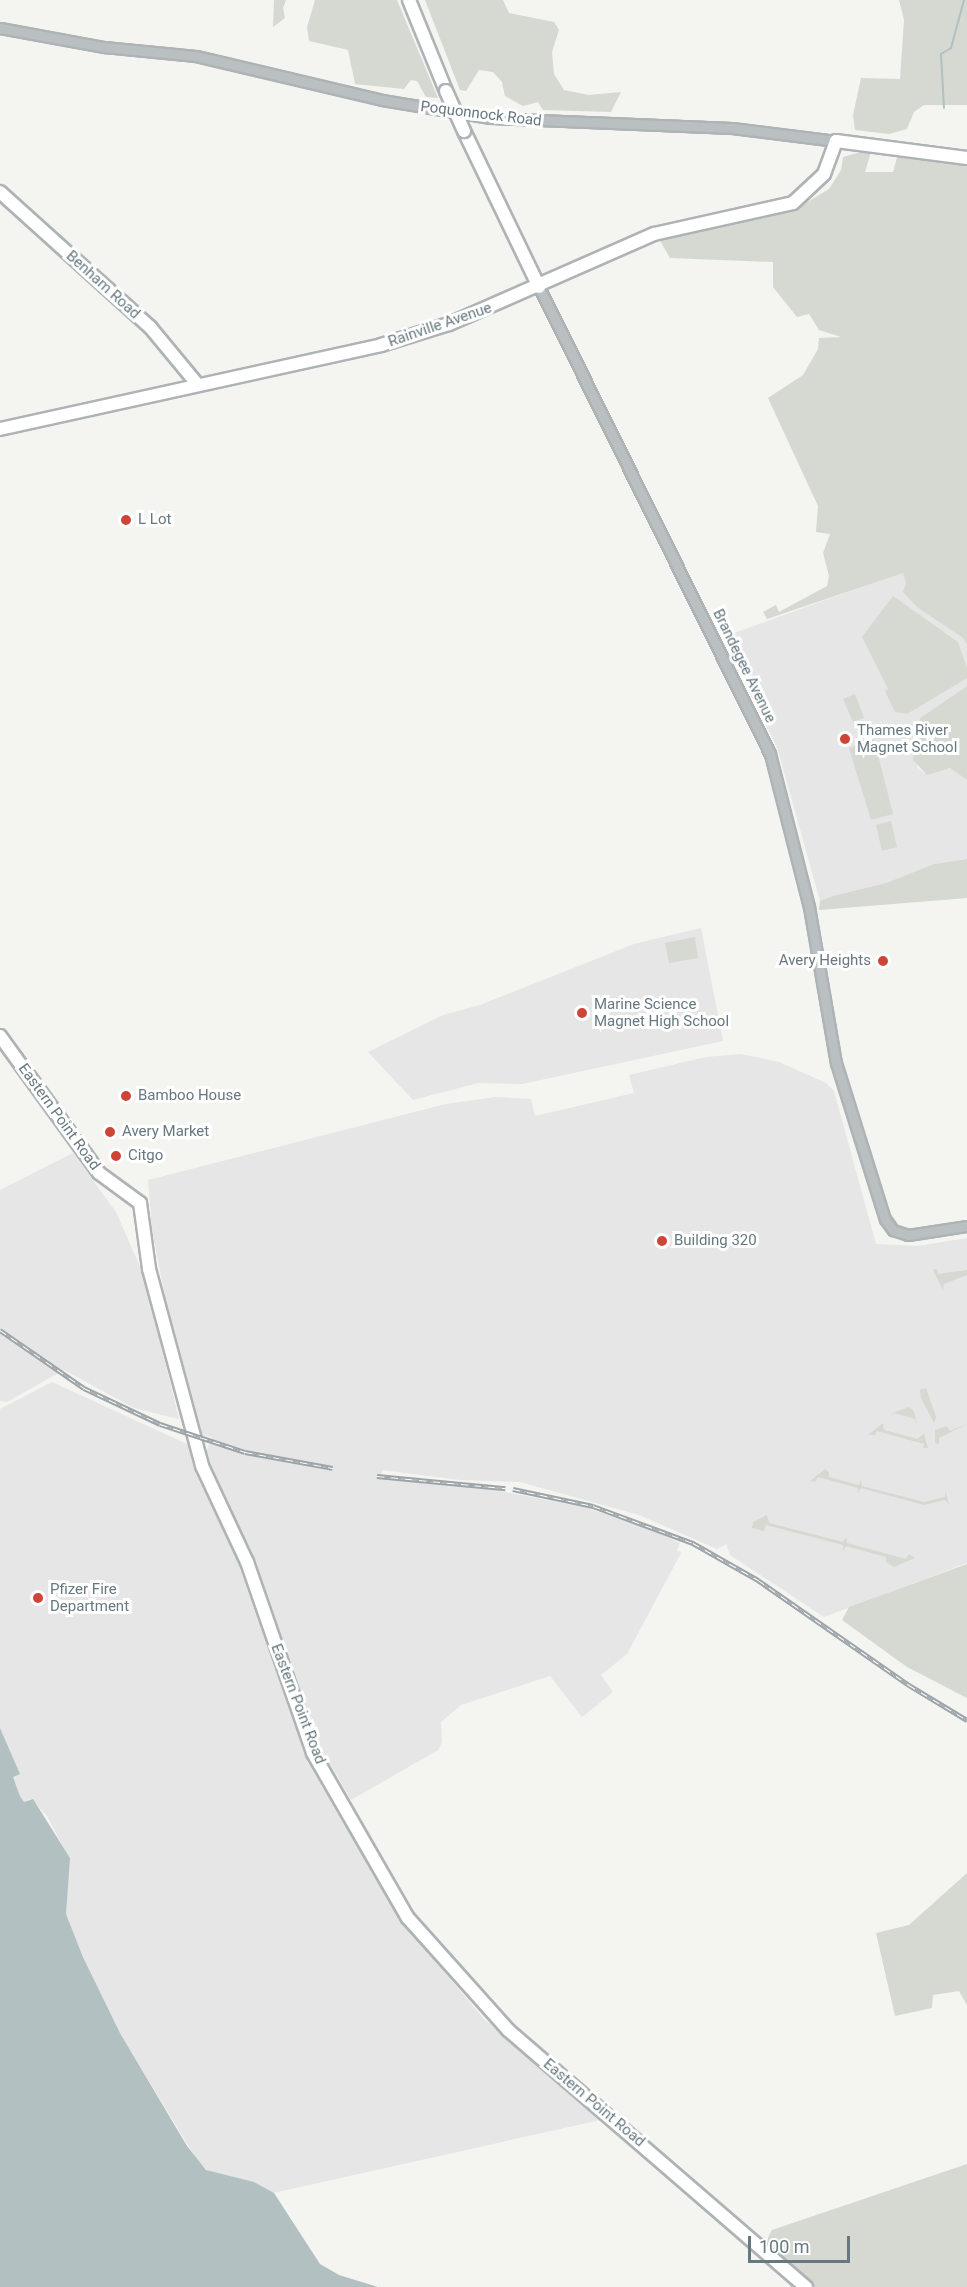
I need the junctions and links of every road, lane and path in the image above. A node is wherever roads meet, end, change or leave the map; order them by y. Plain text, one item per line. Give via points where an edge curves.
1 (409, 0) edge
2 (0, 28) edge
3 (836, 141) junction
4 (967, 158) edge
5 (0, 192) edge
6 (539, 287) junction
7 (198, 386) junction
8 (0, 429) edge
9 (0, 1036) edge
10 (967, 1226) edge
11 (806, 2287) edge

1 - 6 main road, bridge via 464,131
2 - 3 street, Poquonnock Road via 104,47 196,56 382,100 491,118 732,128
3 - 4 main road, Poquonnock Road
3 - 6 main road, Rainville Avenue via 824,174 793,203 654,234
5 - 7 main road, Benham Road via 150,327
6 - 7 main road, Rainville Avenue via 408,338
6 - 10 street, Brandegee Avenue via 770,754 809,907 843,1086 891,1228 912,1235
7 - 8 main road, Rainville Avenue
9 - 11 main road, Eastern Point Road via 99,1173 140,1203 149,1269 202,1468 247,1562 313,1753 408,1918 508,2030

